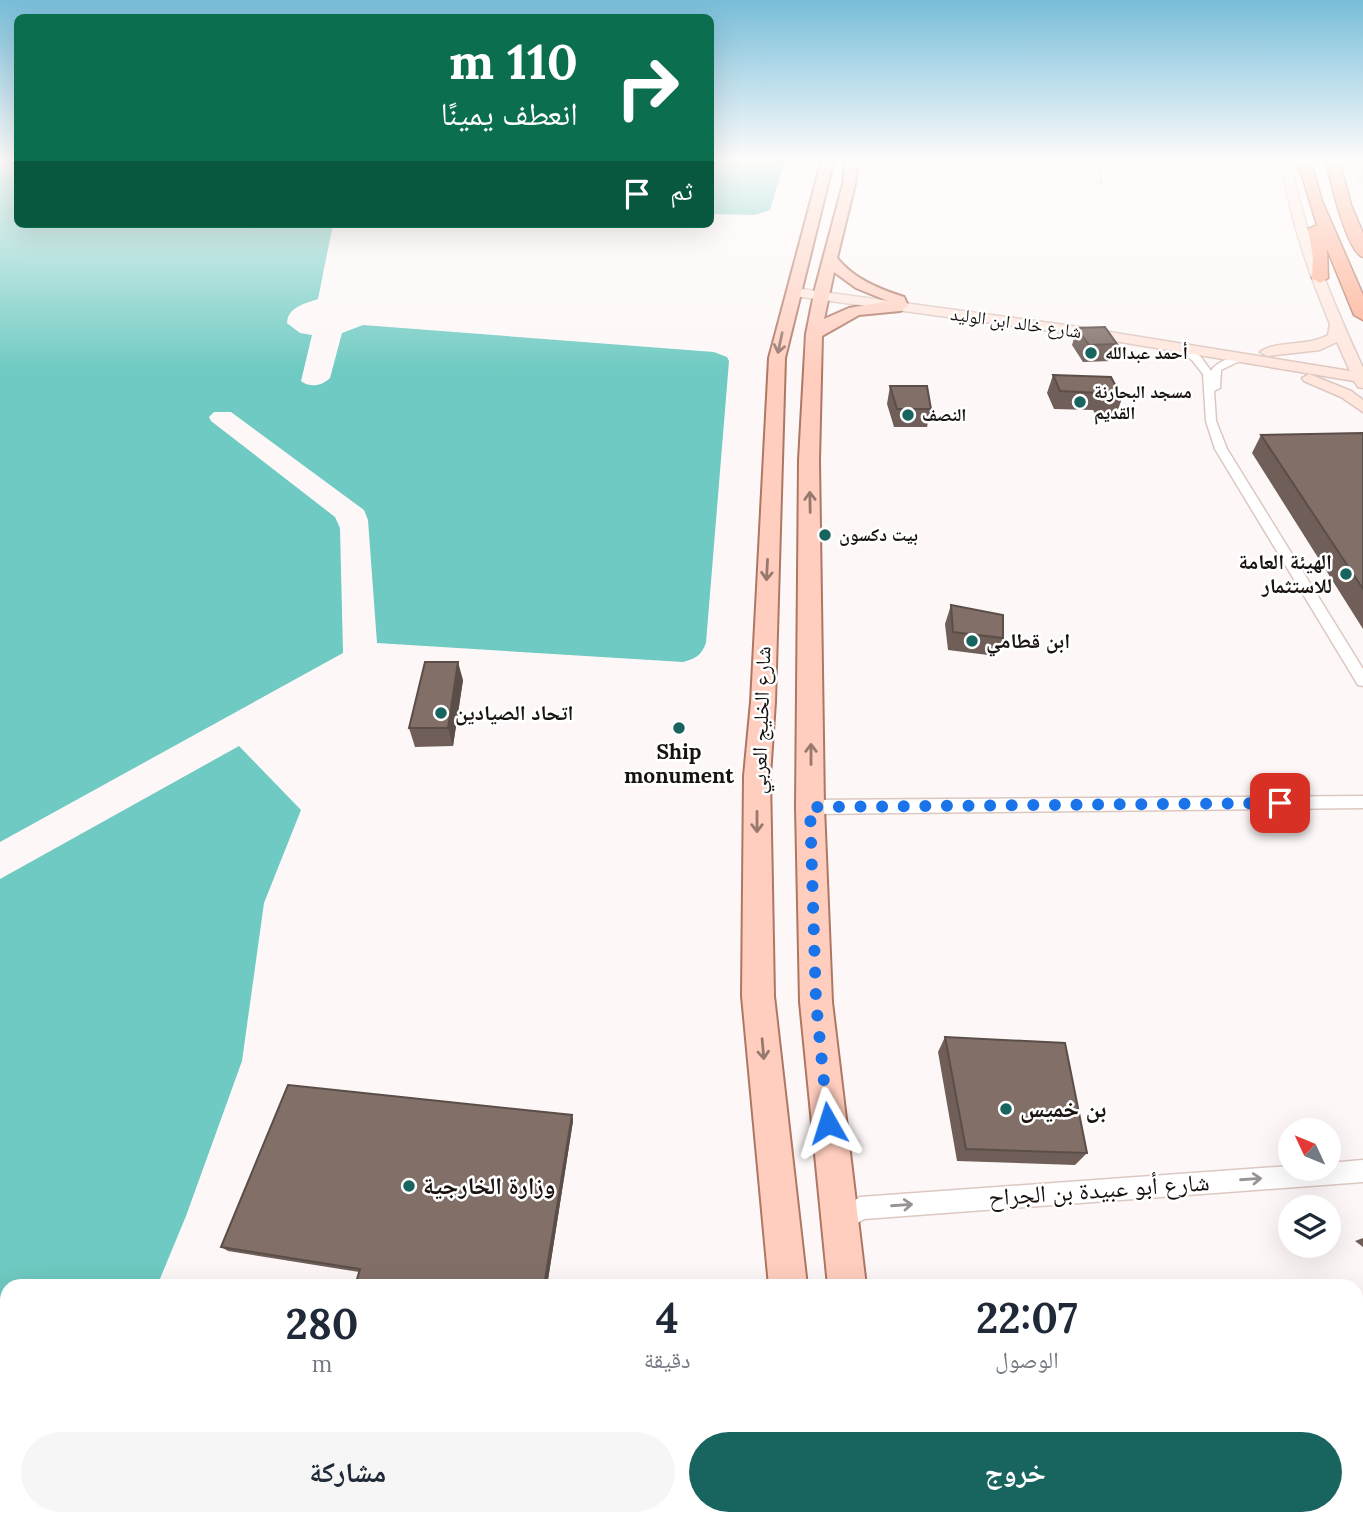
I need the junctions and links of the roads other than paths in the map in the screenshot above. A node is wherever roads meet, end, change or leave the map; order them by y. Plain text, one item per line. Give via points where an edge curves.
1 (813, 230) edge
2 (837, 230) edge
3 (1303, 230) edge
4 (1316, 230) edge
5 (1327, 230) edge
6 (1354, 230) edge
7 (1363, 252) edge
8 (830, 259) junction
9 (1320, 278) junction
10 (795, 289) junction
11 (821, 292) junction
12 (900, 303) junction
13 (1363, 315) edge
14 (1337, 323) junction
15 (814, 334) junction
16 (1177, 347) junction
17 (1253, 357) junction
18 (1211, 374) junction
19 (1361, 374) edge
20 (1363, 407) edge
21 (1363, 661) edge
22 (1363, 681) edge
23 (1363, 802) edge
24 (810, 807) junction
25 (1363, 1171) edge
26 (839, 1224) junction
27 (787, 1279) edge
28 (846, 1279) edge

1 - 10 main road, شارع الخليج العربي
2 - 8 main road
3 - 9 main road
4 - 9 highway
5 - 13 highway
6 - 7 highway
8 - 11 main road
8 - 12 main road via 858,284
9 - 14 main road
10 - 11 main road, شارع خالد ابن الوليد
10 -> 27 main road, شارع الخليج العربي via 777,358 757,776 758,996
11 - 12 main road, شارع خالد ابن الوليد
11 - 15 main road
12 - 15 main road via 850,311
12 - 16 main road, شارع خالد ابن الوليد
12 - 17 main road, شارع خالد ابن الوليد
14 - 17 main road via 1335,337 1320,346
14 - 19 main road
24 -> 15 main road via 809,460
16 - 17 main road, شارع خالد ابن الوليد
16 - 18 street
17 - 18 street via 1221,364
17 - 19 main road, شارع خالد ابن الوليد
17 - 20 main road via 1320,381
18 - 21 street via 1222,438
18 - 22 street via 1211,422 1222,449
23 - 24 street
24 - 26 main road via 816,1002
26 -> 25 street, شارع أبو عبيدة بن الجراح via 860,1208
26 - 28 main road

